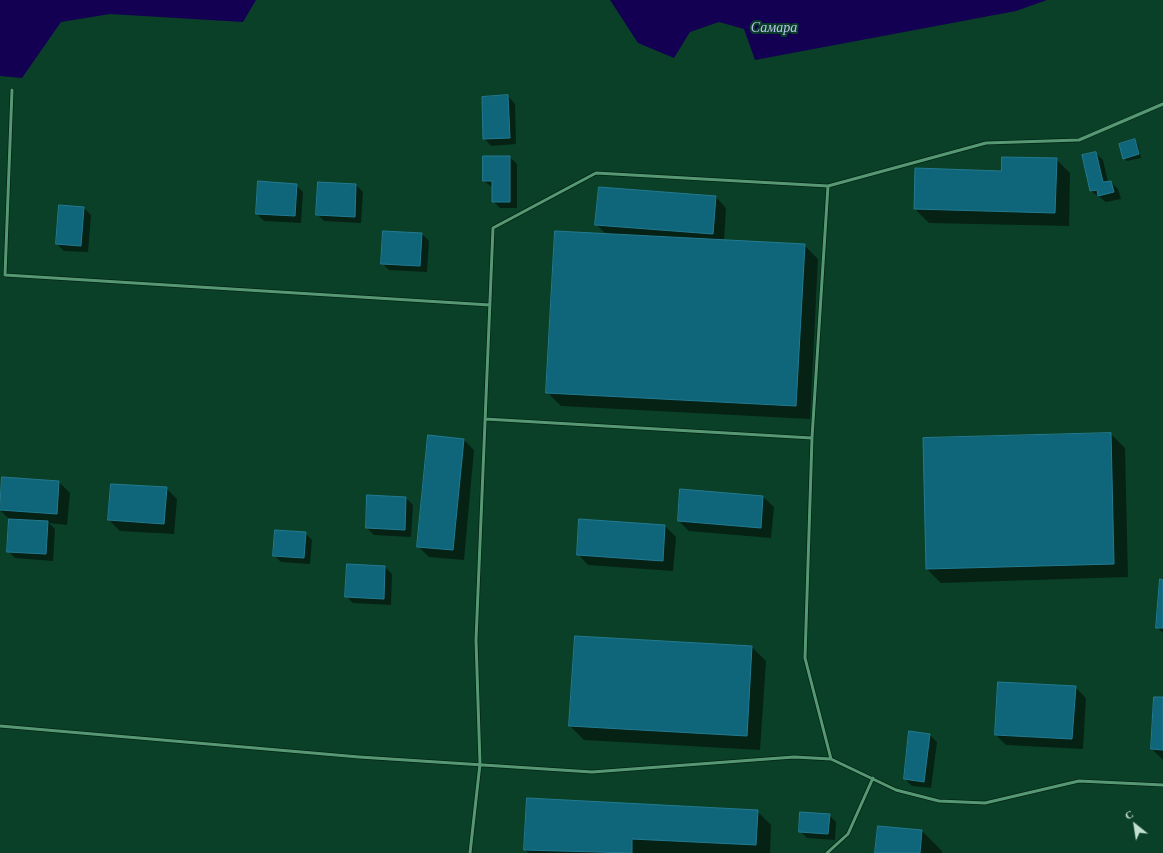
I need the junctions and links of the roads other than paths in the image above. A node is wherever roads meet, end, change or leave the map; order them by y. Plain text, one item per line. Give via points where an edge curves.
1 (12, 90) dead end
2 (1163, 104) edge
3 (828, 186) junction
4 (490, 305) junction
5 (485, 419) junction
6 (812, 438) junction
7 (0, 726) edge
8 (831, 759) junction
9 (480, 764) junction
10 (873, 778) junction
11 (1163, 785) edge
12 (470, 853) edge
13 (827, 853) edge

1 - 4 lane via 4,275
2 - 3 lane via 1079,140 986,143
3 - 4 lane via 596,173 493,228
3 - 6 lane
4 - 5 lane
5 - 6 lane
5 - 9 lane via 476,640
6 - 8 lane via 805,658
7 - 9 lane via 351,756
8 - 9 lane via 794,757 592,772
8 - 10 lane
9 - 12 lane
10 - 11 lane via 896,790 939,801 985,803 1079,781
10 - 13 lane via 848,834

